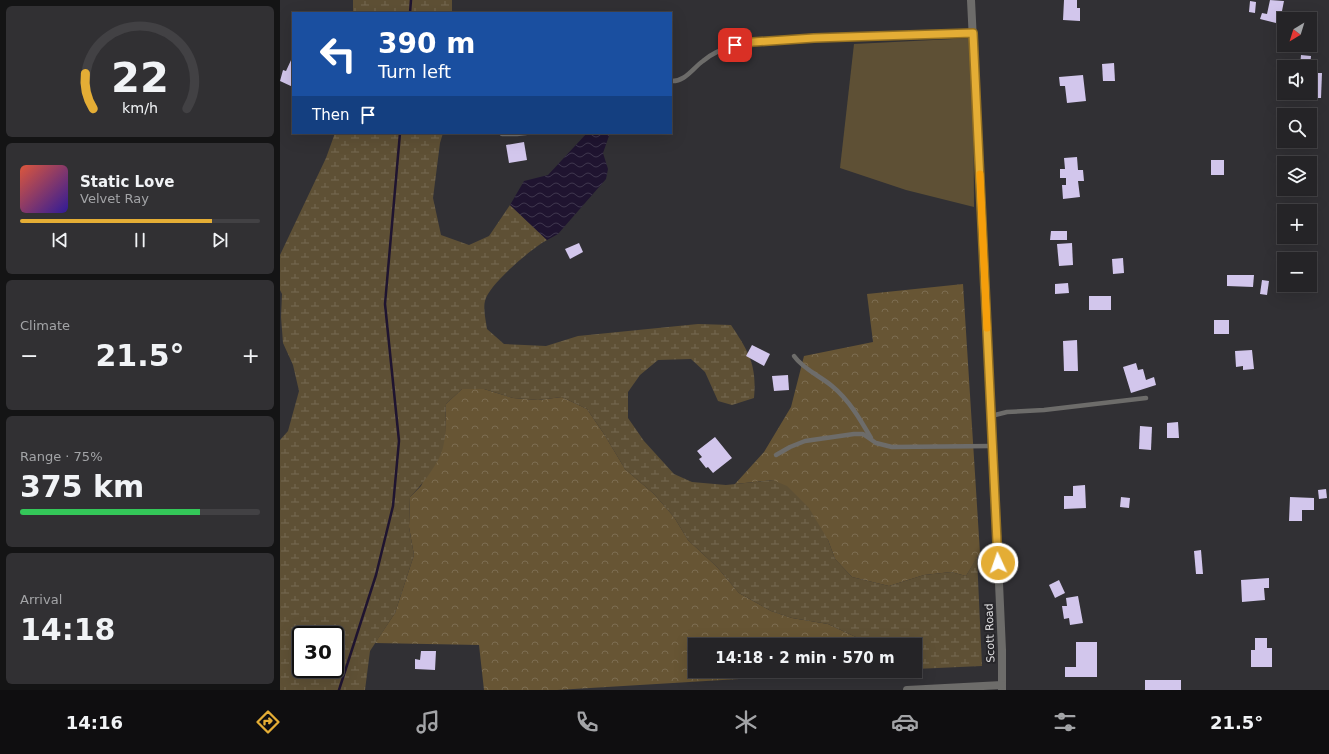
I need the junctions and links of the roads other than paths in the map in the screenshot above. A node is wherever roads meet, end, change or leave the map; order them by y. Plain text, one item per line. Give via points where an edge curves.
1 (971, 0) edge
2 (973, 33) junction
3 (672, 81) edge
4 (502, 134) edge
5 (517, 134) edge
6 (794, 356) dead end
7 (1146, 398) dead end
8 (991, 416) junction
9 (871, 438) junction
10 (993, 446) junction
11 (776, 455) dead end
12 (1002, 688) edge
13 (907, 690) edge

1 - 2 street, Scott Road
2 - 3 lane via 753,42 735,45 714,54 685,78
2 - 8 street, Scott Road
4 - 5 lane
6 - 9 lane via 798,362 832,386 844,398
7 - 8 lane via 1007,412
8 - 10 street, Scott Road
9 - 10 lane via 876,443 892,447
9 - 11 lane via 854,434 805,441 790,446
10 - 12 street, Scott Road
12 - 13 street

